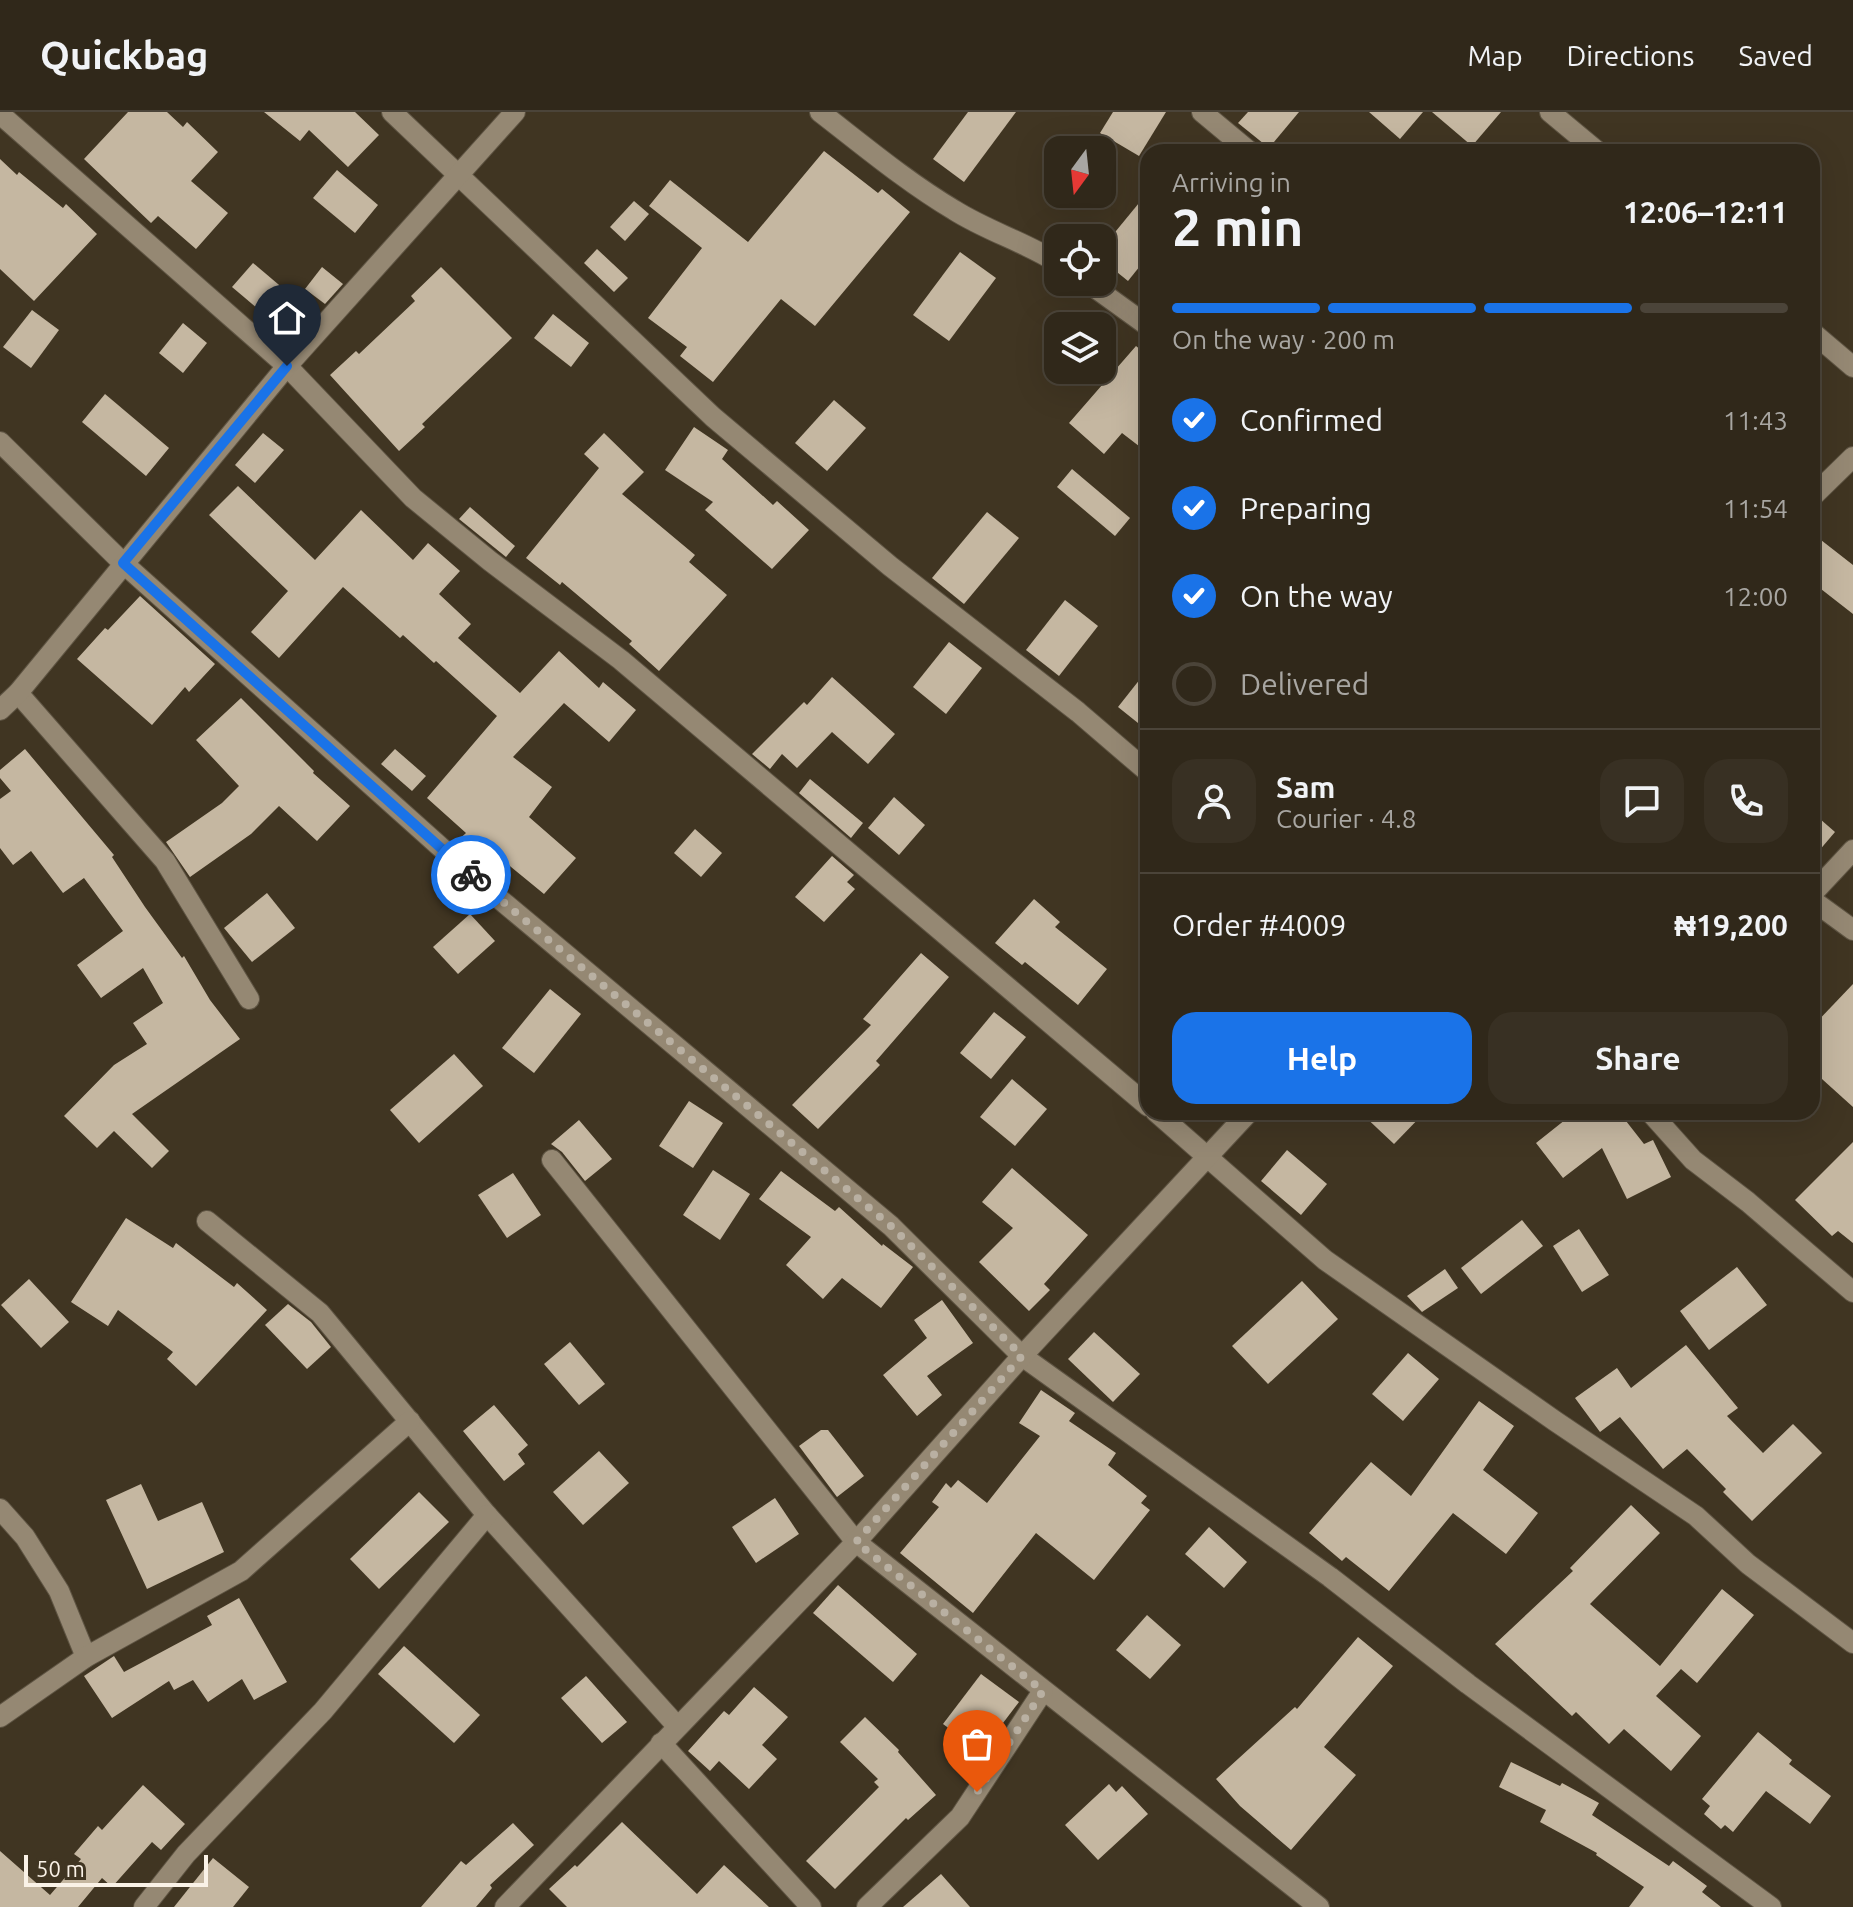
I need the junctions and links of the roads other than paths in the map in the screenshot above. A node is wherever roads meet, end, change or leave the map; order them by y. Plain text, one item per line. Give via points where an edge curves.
1 (392, 112) edge
2 (515, 112) edge
3 (820, 112) edge
4 (1202, 112) edge
5 (1550, 112) edge
6 (0, 114) edge
7 (1240, 144) edge
8 (1588, 144) edge
9 (459, 174) junction
10 (1044, 254) edge
11 (1106, 296) edge
12 (1140, 320) edge
13 (1820, 339) edge
14 (287, 366) junction
15 (1853, 367) edge
16 (0, 442) edge
17 (1853, 457) edge
18 (1820, 489) edge
19 (123, 563) junction
20 (18, 693) junction
21 (0, 710) edge
22 (1140, 765) edge
23 (1853, 850) edge
24 (1820, 888) edge
25 (1820, 903) edge
26 (1853, 930) edge
27 (249, 999) dead end
28 (1140, 1099) edge
29 (1166, 1120) edge
30 (1242, 1120) edge
31 (1657, 1120) edge
32 (1210, 1157) junction
33 (552, 1160) dead end
34 (207, 1221) dead end
35 (1853, 1292) edge
36 (1022, 1356) junction
37 (410, 1421) junction
38 (0, 1509) edge
39 (487, 1515) junction
40 (856, 1542) junction
41 (1853, 1643) edge
42 (86, 1657) junction
43 (1043, 1691) junction
44 (0, 1717) edge
45 (677, 1726) junction
46 (661, 1743) junction
47 (144, 1907) edge
48 (505, 1907) edge
49 (811, 1907) edge
50 (867, 1907) edge
51 (1319, 1907) edge
52 (1771, 1907) edge

1 - 9 street
2 - 9 street
3 - 10 street via 956,212
4 - 7 street
5 - 8 street
6 - 14 street
9 - 14 street
9 - 22 street via 713,417
11 - 12 street
13 - 15 street
14 - 19 street
14 - 28 street via 413,498 621,660
16 - 19 street
17 - 18 street
19 - 20 street
19 - 36 street via 484,886 891,1226
20 - 21 street
20 - 27 street via 165,861
23 - 24 street
25 - 26 street
29 - 32 street
30 - 32 street
31 - 35 street via 1693,1160
32 - 36 street
32 - 41 street via 1325,1260 1696,1516 1748,1564
33 - 40 street
34 - 37 street via 320,1313
36 - 40 street
36 - 52 street via 1330,1577
37 - 39 street
37 - 42 street via 241,1571
38 - 42 street via 59,1591
39 - 45 street
39 - 47 street via 323,1711 186,1854
40 - 43 street
40 - 45 street
42 - 44 street
43 - 50 street via 960,1817
43 - 51 street
45 - 46 street
46 - 48 street
46 - 49 street

